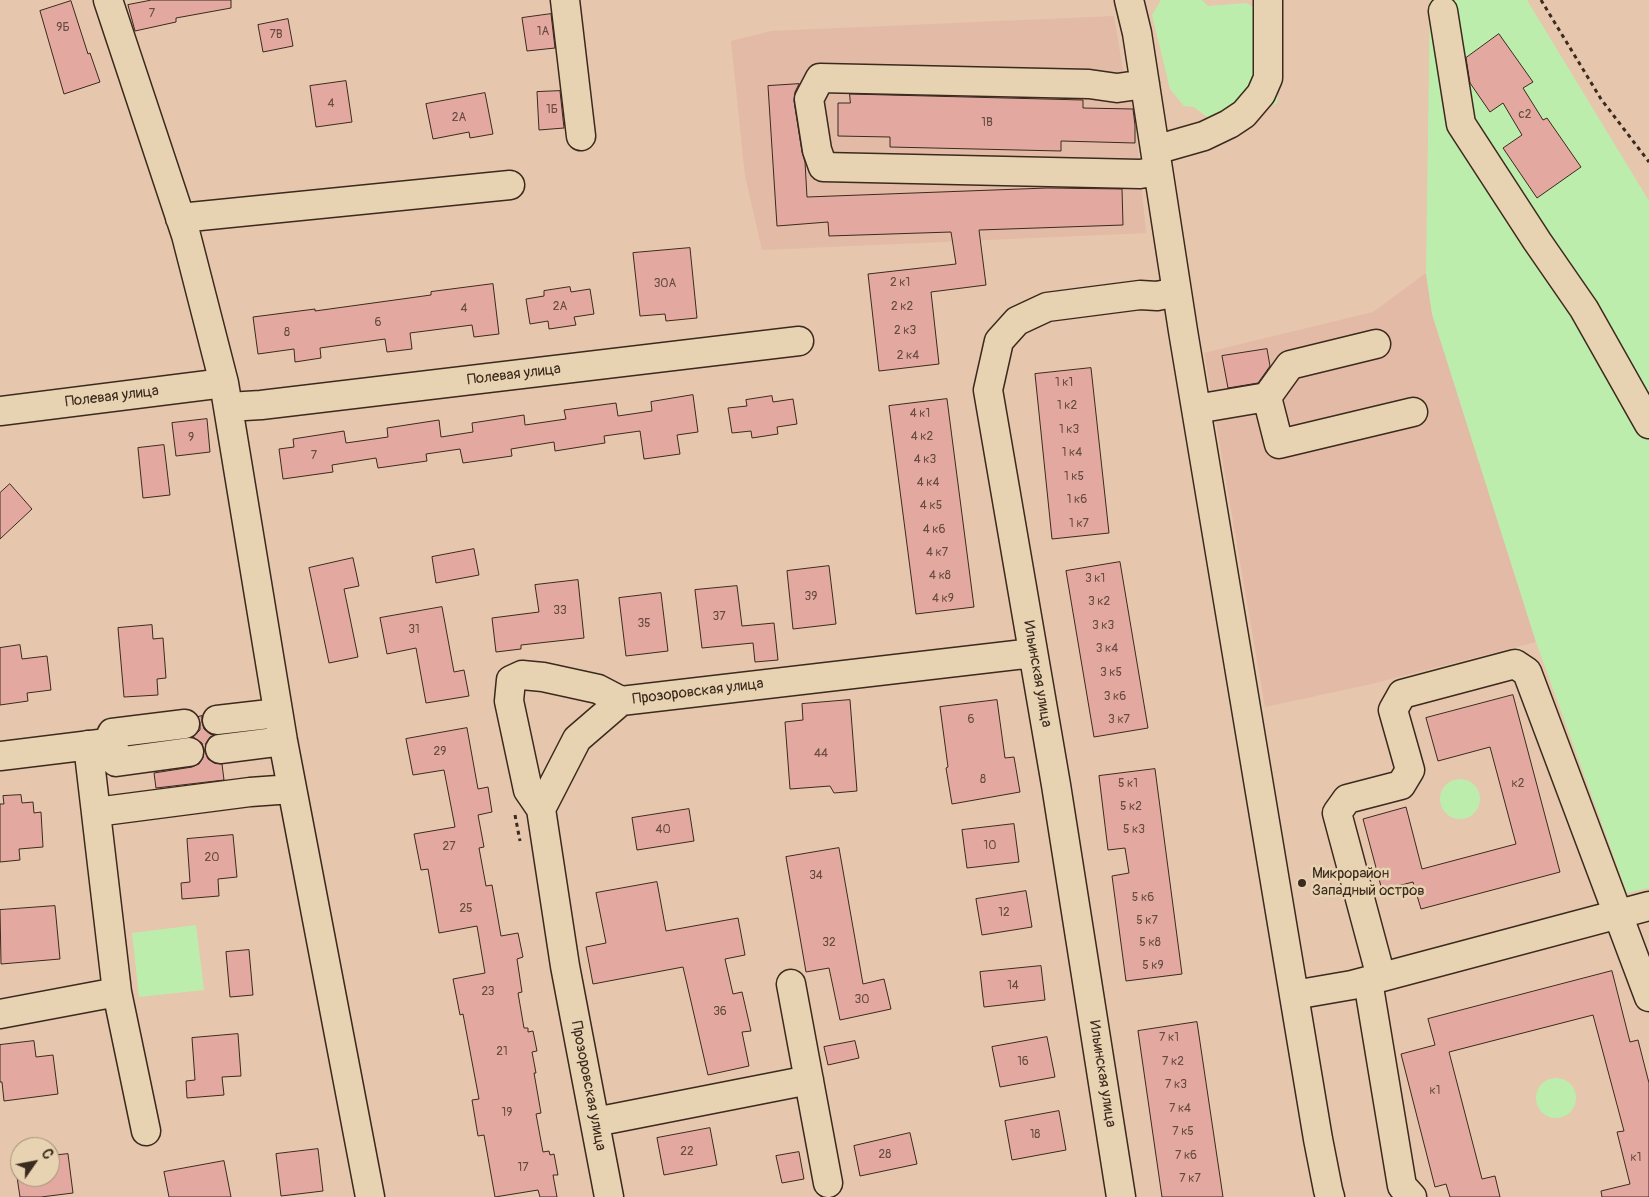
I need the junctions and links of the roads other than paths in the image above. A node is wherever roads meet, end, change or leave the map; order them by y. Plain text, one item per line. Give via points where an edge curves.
1 (108, 0) edge
2 (565, 0) edge
3 (1129, 0) edge
4 (1268, 0) edge
5 (1444, 12) dead end
6 (1145, 84) junction
7 (581, 136) dead end
8 (1157, 160) junction
9 (510, 185) dead end
10 (180, 218) junction
11 (1177, 292) junction
12 (799, 341) dead end
13 (1376, 344) dead end
14 (226, 395) junction
15 (1267, 397) junction
16 (1196, 409) junction
17 (0, 411) edge
18 (1413, 412) dead end
19 (1649, 424) edge
20 (1033, 653) junction
21 (621, 701) junction
22 (278, 713) junction
23 (216, 720) dead end
24 (185, 724) dead end
25 (283, 740) junction
26 (108, 746) junction
27 (220, 748) dead end
28 (189, 752) dead end
29 (0, 756) edge
30 (292, 789) junction
31 (541, 809) junction
32 (96, 812) junction
33 (1649, 906) edge
34 (1617, 914) junction
35 (1374, 979) junction
36 (791, 984) dead end
37 (117, 992) junction
38 (1294, 995) junction
39 (1649, 997) edge
40 (0, 1014) edge
41 (809, 1080) junction
42 (595, 1122) junction
43 (146, 1131) dead end
44 (828, 1183) dead end
45 (370, 1197) edge
46 (609, 1197) edge
47 (1121, 1197) edge
48 (1330, 1197) edge
49 (1412, 1197) edge

1 - 10 street
2 - 7 street
3 - 6 street
4 - 8 street via 1268,78 1261,94 1244,114 1229,124
5 - 19 street via 1461,124 1584,309
6 - 8 street
6 - 8 street via 1117,88 1089,84 820,78 809,99 823,167 1140,174
8 - 11 street
9 - 10 street
10 - 14 street
11 - 16 street
11 - 20 street, Ильинская улица via 1047,308 1017,321 999,340 988,390
12 - 14 street, Полевая улица via 261,404
13 - 15 street via 1290,365
14 - 17 street, Полевая улица
14 - 22 street
15 - 16 street
15 - 18 street via 1278,444
16 - 38 street
20 - 21 street, Прозоровская улица
20 - 47 street, Ильинская улица
21 - 31 street, Прозоровская улица via 577,739
21 - 31 street via 598,689 542,677 522,674 510,680 509,701 528,790
22 - 23 street
22 - 25 street
24 - 26 street
25 - 27 street
25 - 30 street
26 - 28 street
26 - 29 street
26 - 32 street
30 - 32 street
30 - 45 street
31 - 42 street, Прозоровская улица
32 - 37 street
33 - 34 street
34 - 35 street
34 - 35 street via 1527,672 1515,664 1402,694 1393,710 1410,770 1401,785 1346,799 1337,813
34 - 39 street
35 - 38 street
35 - 49 street via 1402,1186
36 - 41 street
37 - 40 street
37 - 43 street
38 - 48 street
41 - 42 street
41 - 44 street
42 - 46 street, Прозоровская улица

